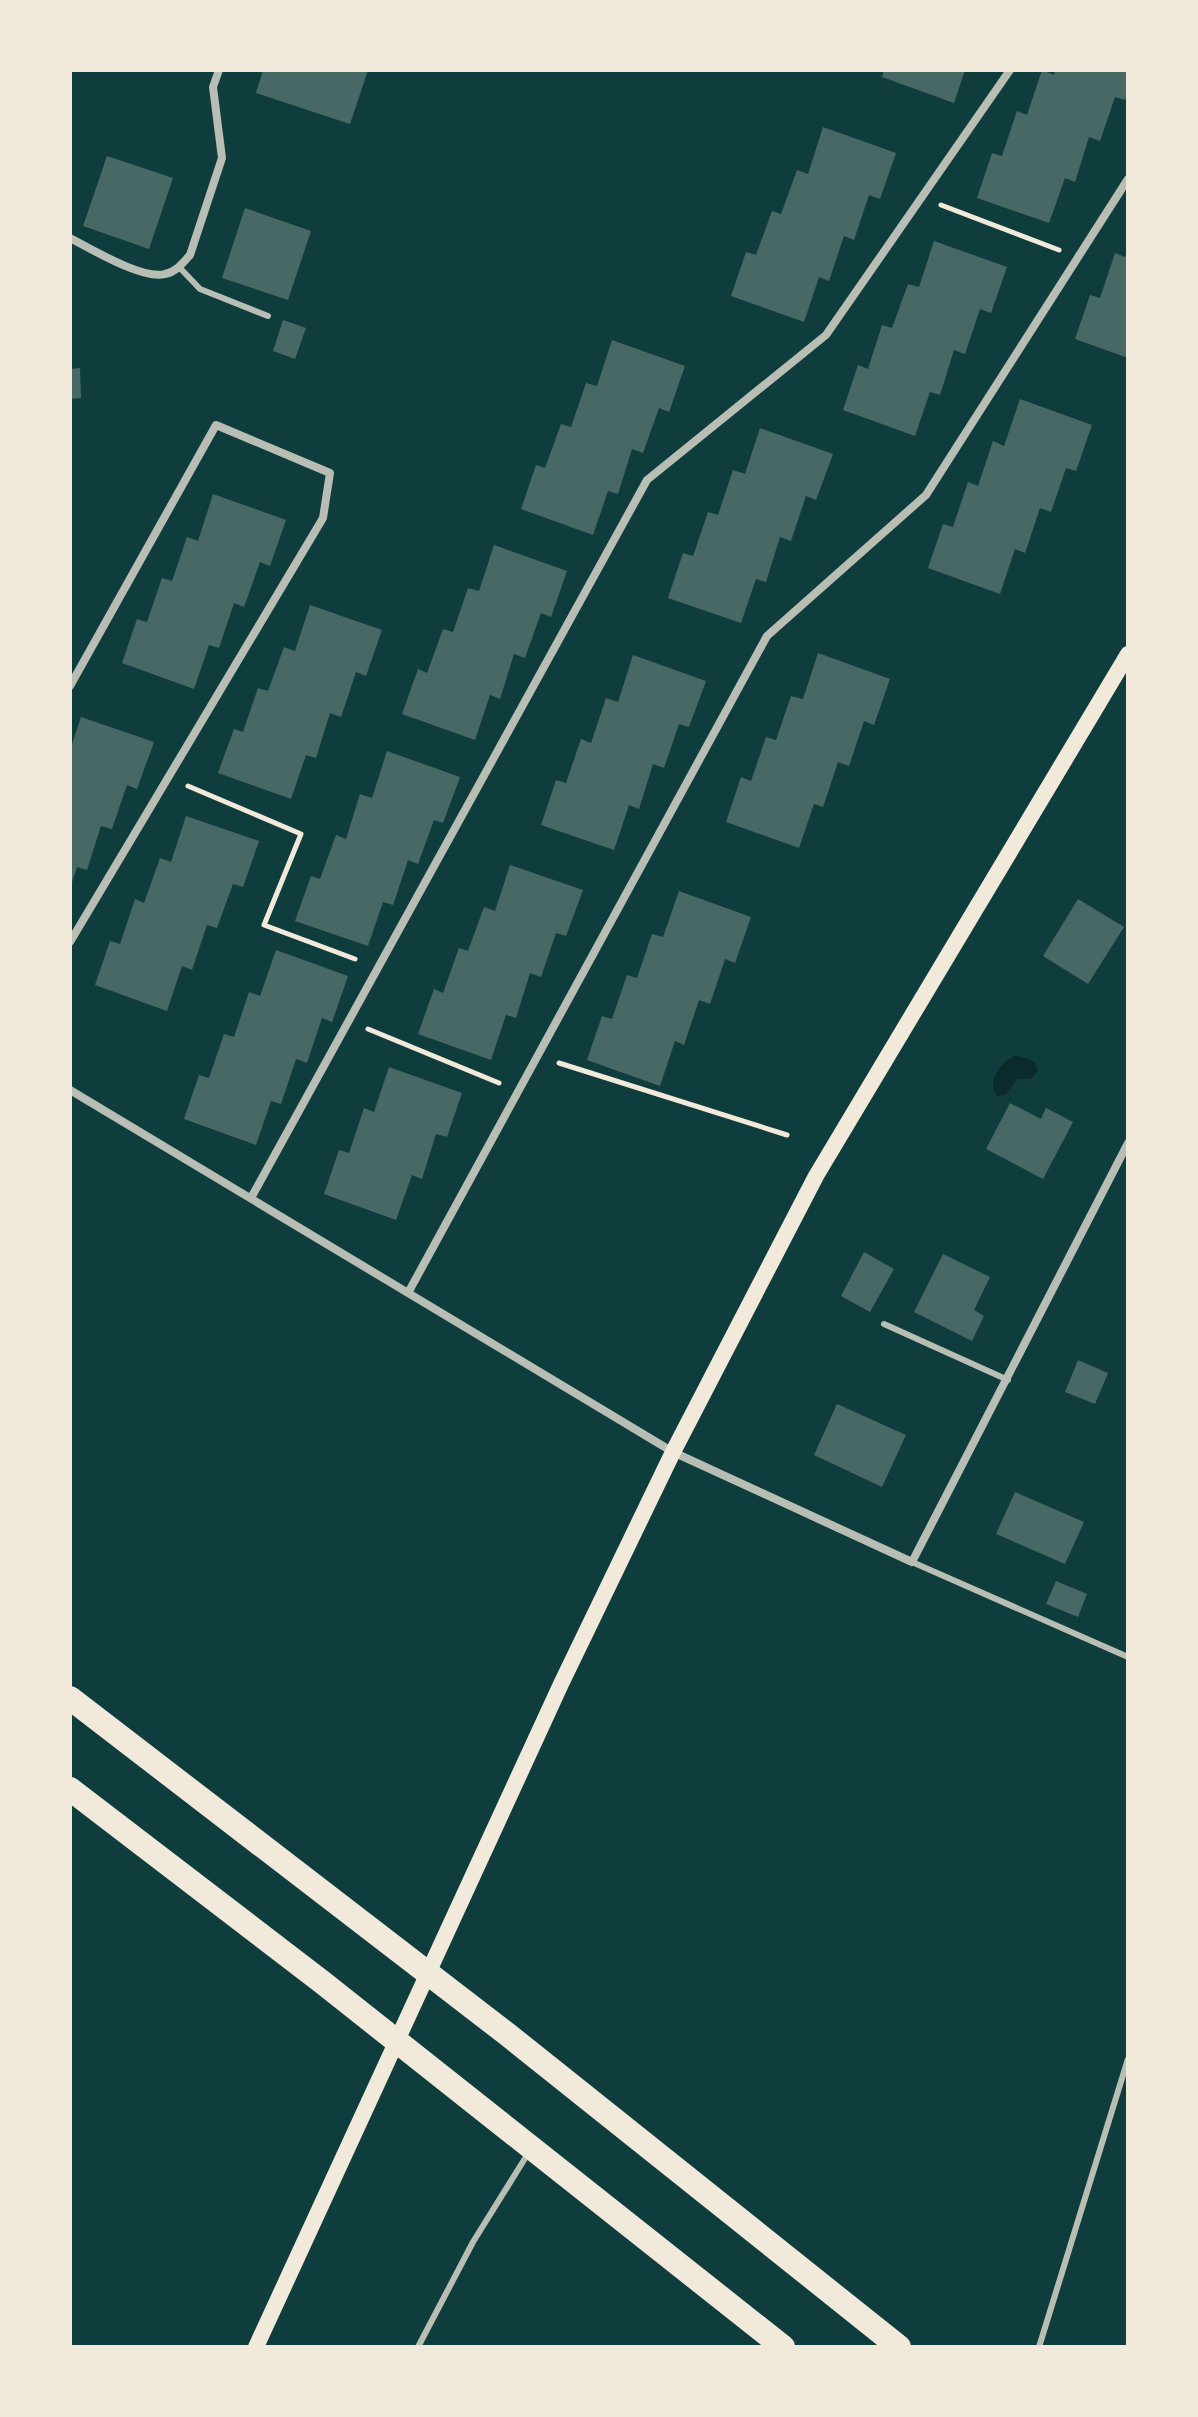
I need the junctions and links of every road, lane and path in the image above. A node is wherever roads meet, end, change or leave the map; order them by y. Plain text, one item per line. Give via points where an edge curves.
1 (219, 70) edge
2 (1010, 70) edge
3 (1128, 179) edge
4 (922, 197) junction
5 (70, 238) edge
6 (1078, 257) junction
7 (180, 268) junction
8 (268, 316) dead end
9 (1128, 654) edge
10 (70, 686) edge
11 (169, 777) junction
12 (70, 942) edge
13 (378, 968) junction
14 (348, 1021) junction
15 (537, 1056) junction
16 (70, 1090) edge
17 (518, 1091) junction
18 (787, 1135) dead end
19 (1128, 1143) edge
20 (251, 1198) junction
21 (408, 1293) junction
22 (884, 1324) dead end
23 (1008, 1380) junction
24 (673, 1452) junction
25 (912, 1562) junction
26 (1128, 1657) edge
27 (70, 1698) edge
28 (70, 1789) edge
29 (1128, 2059) edge
30 (532, 2147) junction
31 (256, 2347) edge
32 (418, 2347) edge
33 (783, 2347) edge
34 (899, 2347) edge
35 (1039, 2347) edge

1 - 7 street via 213,87 222,158 190,255
2 - 4 street
3 - 6 street
4 - 6 path
4 - 13 street via 826,335 647,480
5 - 7 street via 127,267 163,275
6 - 15 street via 926,495 767,636
7 - 8 lane via 200,289
9 - 24 main road via 816,1176
10 - 11 street via 216,425 330,473 323,518
11 - 12 street
11 - 13 path via 301,834 264,925
13 - 14 street
14 - 17 path
14 - 20 street
15 - 17 street
15 - 18 path
16 - 20 street
17 - 21 street
19 - 23 street
20 - 21 street
21 - 24 street
22 - 23 lane
23 - 25 street
24 - 25 street
24 - 31 main road
25 - 26 lane
27 - 34 highway via 507,2034
28 - 30 highway
29 - 35 lane
30 - 32 lane via 473,2242
30 - 33 highway

